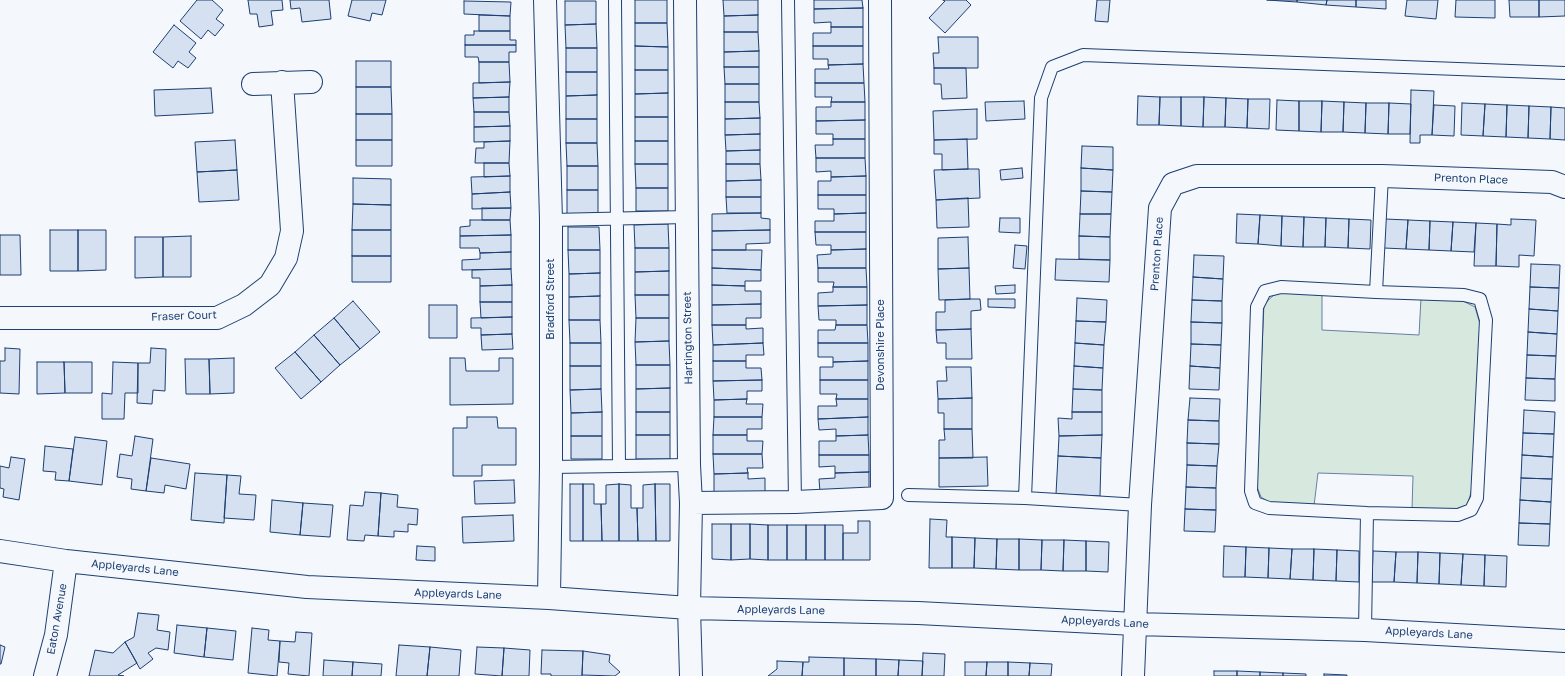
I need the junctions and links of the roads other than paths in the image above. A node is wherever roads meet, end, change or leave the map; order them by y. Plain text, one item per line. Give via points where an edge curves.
1 (546, 0) edge
2 (615, 0) edge
3 (685, 0) edge
4 (788, 0) edge
5 (880, 0) edge
6 (1565, 73) edge
7 (282, 82) junction
8 (311, 82) dead end
9 (253, 84) dead end
10 (1382, 176) junction
11 (1565, 187) edge
12 (687, 217) junction
13 (617, 218) junction
14 (551, 220) junction
15 (1376, 292) junction
16 (0, 318) edge
17 (619, 465) junction
18 (689, 465) junction
19 (551, 467) junction
20 (908, 495) dead end
21 (1025, 498) junction
22 (795, 502) junction
23 (691, 503) junction
24 (1140, 505) junction
25 (1367, 513) junction
26 (0, 551) edge
27 (66, 561) junction
28 (549, 598) junction
29 (690, 608) junction
30 (1135, 624) junction
31 (1365, 630) junction
32 (1565, 641) edge
33 (45, 676) edge
34 (691, 676) edge
35 (1133, 676) edge

1 - 14 street, Bradford Street
2 - 13 lane
3 - 12 street, Hartington Street
4 - 22 lane
5 - 22 street, Devonshire Place via 882,498
6 - 21 lane via 1083,55 1052,67 1041,98
7 - 8 street
7 - 9 street
7 - 16 street, Fraser Court via 292,231 286,258 270,285 244,305 217,318
10 - 11 street, Prenton Place via 1552,182
10 - 15 lane
10 - 24 street, Prenton Place via 1197,176 1172,184 1160,208
12 - 13 lane
12 - 18 street, Hartington Street
13 - 14 lane
13 - 17 lane
14 - 19 street, Bradford Street
15 - 25 lane via 1464,295 1480,299 1486,320 1477,498 1472,510 1458,515
15 - 25 lane via 1281,287 1265,291 1257,307 1251,491 1254,503 1269,508
17 - 18 lane
17 - 19 lane
18 - 23 street, Hartington Street
19 - 28 street, Bradford Street
20 - 21 lane
21 - 24 lane
22 - 23 street, Devonshire Place
23 - 29 street, Hartington Street
24 - 30 street, Prenton Place
25 - 31 lane
26 - 27 street, Appleyards Lane
27 - 28 street, Appleyards Lane via 307,587
27 - 33 street, Eaton Avenue via 56,635
28 - 29 street, Appleyards Lane
29 - 30 street, Appleyards Lane via 918,613
29 - 34 street, Hartington Street
30 - 31 street, Appleyards Lane
30 - 35 street, Prenton Place
31 - 32 street, Appleyards Lane

